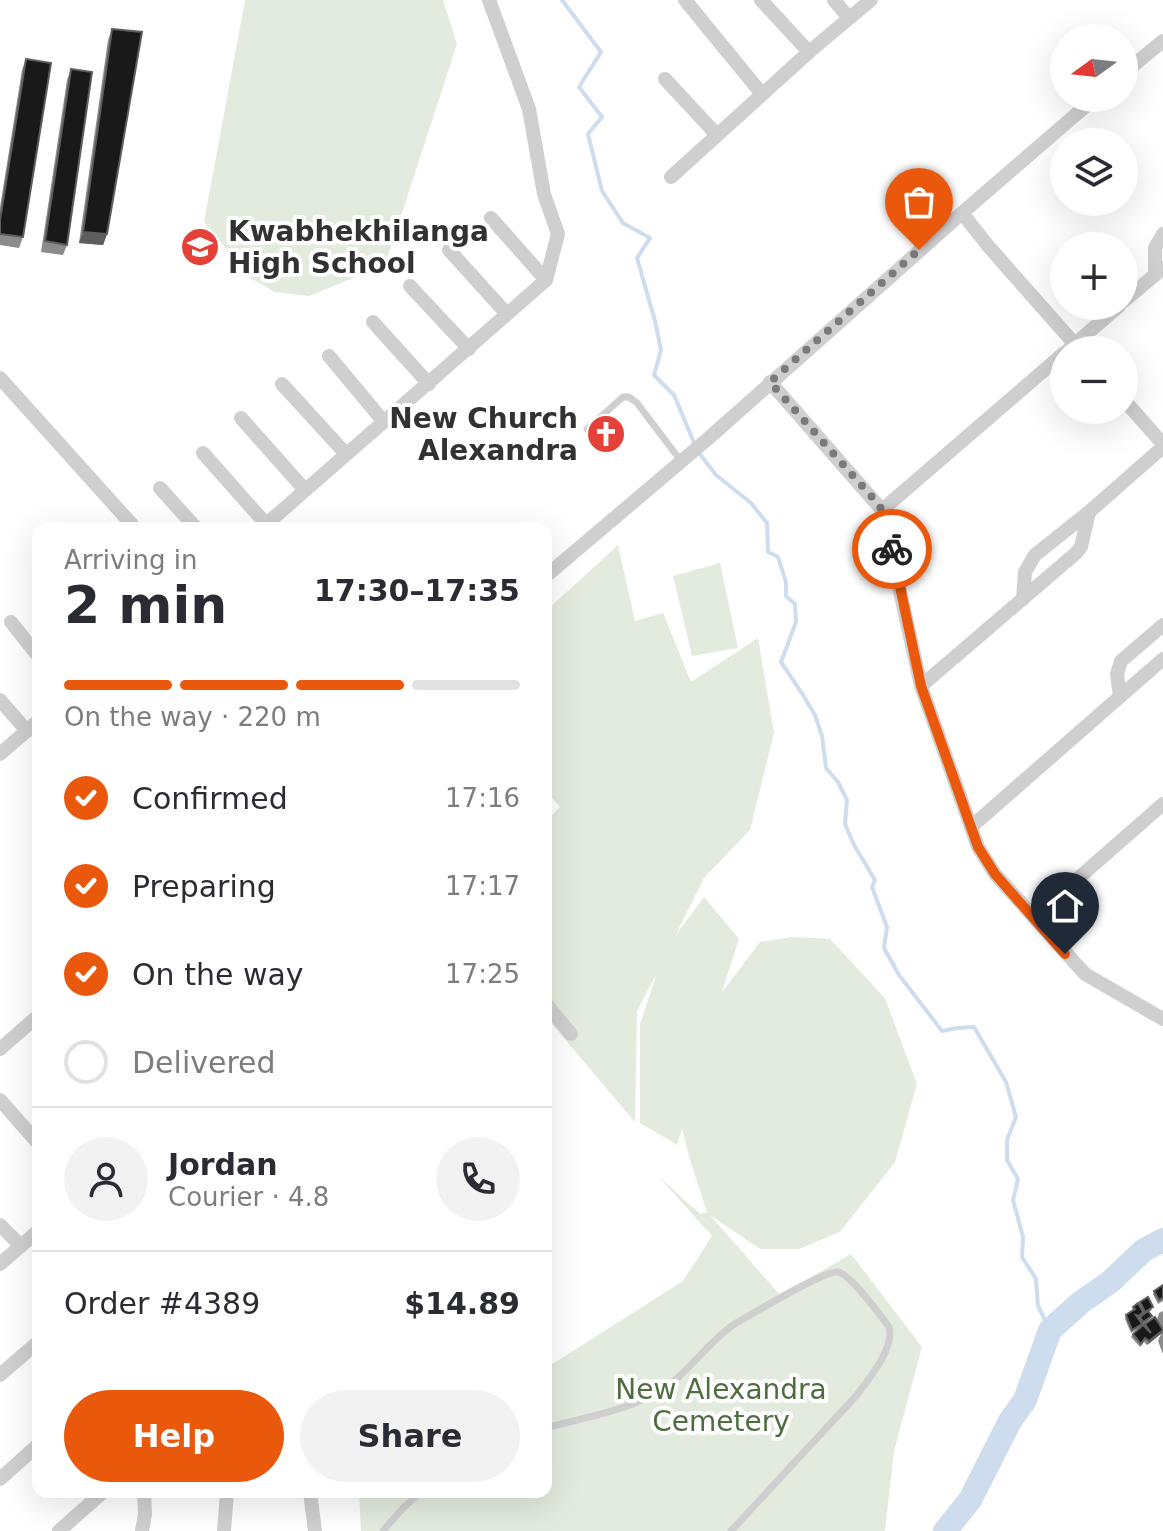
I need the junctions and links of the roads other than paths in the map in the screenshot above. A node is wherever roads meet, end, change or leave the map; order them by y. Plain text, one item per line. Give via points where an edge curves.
1 (489, 0) edge
2 (685, 0) edge
3 (761, 0) edge
4 (834, 0) edge
5 (871, 0) edge
6 (849, 18) junction
7 (1162, 40) edge
8 (809, 52) junction
9 (1138, 61) edge
10 (665, 79) dead end
11 (762, 94) junction
12 (1079, 112) edge
13 (717, 135) junction
14 (671, 177) dead end
15 (962, 213) junction
16 (491, 218) dead end
17 (1163, 234) edge
18 (449, 250) dead end
19 (1159, 272) edge
20 (546, 280) junction
21 (410, 286) dead end
22 (1138, 289) edge
23 (507, 314) junction
24 (1103, 320) edge
25 (373, 322) dead end
26 (1061, 336) edge
27 (1086, 336) edge
28 (469, 349) junction
29 (329, 356) dead end
30 (1050, 367) edge
31 (0, 378) edge
32 (770, 382) junction
33 (282, 384) dead end
34 (429, 384) junction
35 (1138, 416) edge
36 (241, 418) dead end
37 (384, 422) junction
38 (587, 429) dead end
39 (1163, 445) edge
40 (203, 453) dead end
41 (346, 454) junction
42 (685, 458) junction
43 (160, 488) dead end
44 (305, 490) junction
45 (882, 510) junction
46 (1089, 512) junction
47 (130, 522) edge
48 (191, 522) edge
49 (261, 522) edge
50 (269, 522) edge
51 (552, 571) edge
52 (1023, 599) junction
53 (11, 622) dead end
54 (1163, 625) edge
55 (32, 648) edge
56 (1163, 659) edge
57 (921, 686) junction
58 (1120, 696) junction
59 (0, 700) edge
60 (32, 726) edge
61 (0, 754) edge
62 (1161, 810) edge
63 (971, 827) junction
64 (1034, 917) junction
65 (552, 1011) edge
66 (1163, 1019) edge
67 (32, 1021) edge
68 (571, 1034) dead end
69 (0, 1049) edge
70 (0, 1100) edge
71 (32, 1134) edge
72 (0, 1225) edge
73 (32, 1236) edge
74 (21, 1246) junction
75 (0, 1264) edge
76 (32, 1347) edge
77 (0, 1375) edge
78 (552, 1426) edge
79 (32, 1450) edge
80 (0, 1479) edge
81 (96, 1498) edge
82 (144, 1498) edge
83 (227, 1498) edge
84 (311, 1498) edge
85 (414, 1498) edge
86 (59, 1531) edge
87 (142, 1531) edge
88 (224, 1531) edge
89 (315, 1531) edge
90 (383, 1531) edge
91 (731, 1531) edge

1 - 20 street via 529,109 544,194 558,234
2 - 11 street
3 - 8 street
4 - 6 street
5 - 6 street
6 - 8 street
7 - 9 street
8 - 11 street
10 - 13 street
11 - 13 street
12 - 15 street
13 - 14 street
15 - 26 street
15 - 32 street
16 - 20 street
17 - 19 street via 1155,248
18 - 23 street
19 - 22 street
20 - 23 street
21 - 28 street
23 - 28 street
24 - 27 street
25 - 34 street
28 - 34 street
29 - 37 street
30 - 45 street
31 - 47 street
32 - 42 street
32 - 45 street
33 - 41 street
34 - 37 street
35 - 39 street
36 - 44 street
37 - 41 street
38 - 42 lane via 629,397
39 - 46 street
40 - 49 street
41 - 44 street
42 - 51 street
43 - 48 street
44 - 50 street
45 - 57 street
46 - 52 street via 1079,551
46 - 52 street via 1035,555 1023,582
52 - 57 street
53 - 55 street
54 - 58 street via 1121,661
56 - 58 street
57 - 63 street
58 - 63 street
59 - 60 street
60 - 61 street
62 - 64 street
63 - 64 street via 984,859
64 - 66 street via 1085,974
65 - 68 street
67 - 69 street
70 - 71 street
72 - 74 street
73 - 74 street
74 - 75 street
76 - 77 street
78 - 91 lane via 660,1392 725,1330 818,1278 842,1274 889,1327 888,1346 856,1396
79 - 80 street
81 - 86 street
82 - 87 street
83 - 88 street
84 - 89 street
85 - 90 lane

